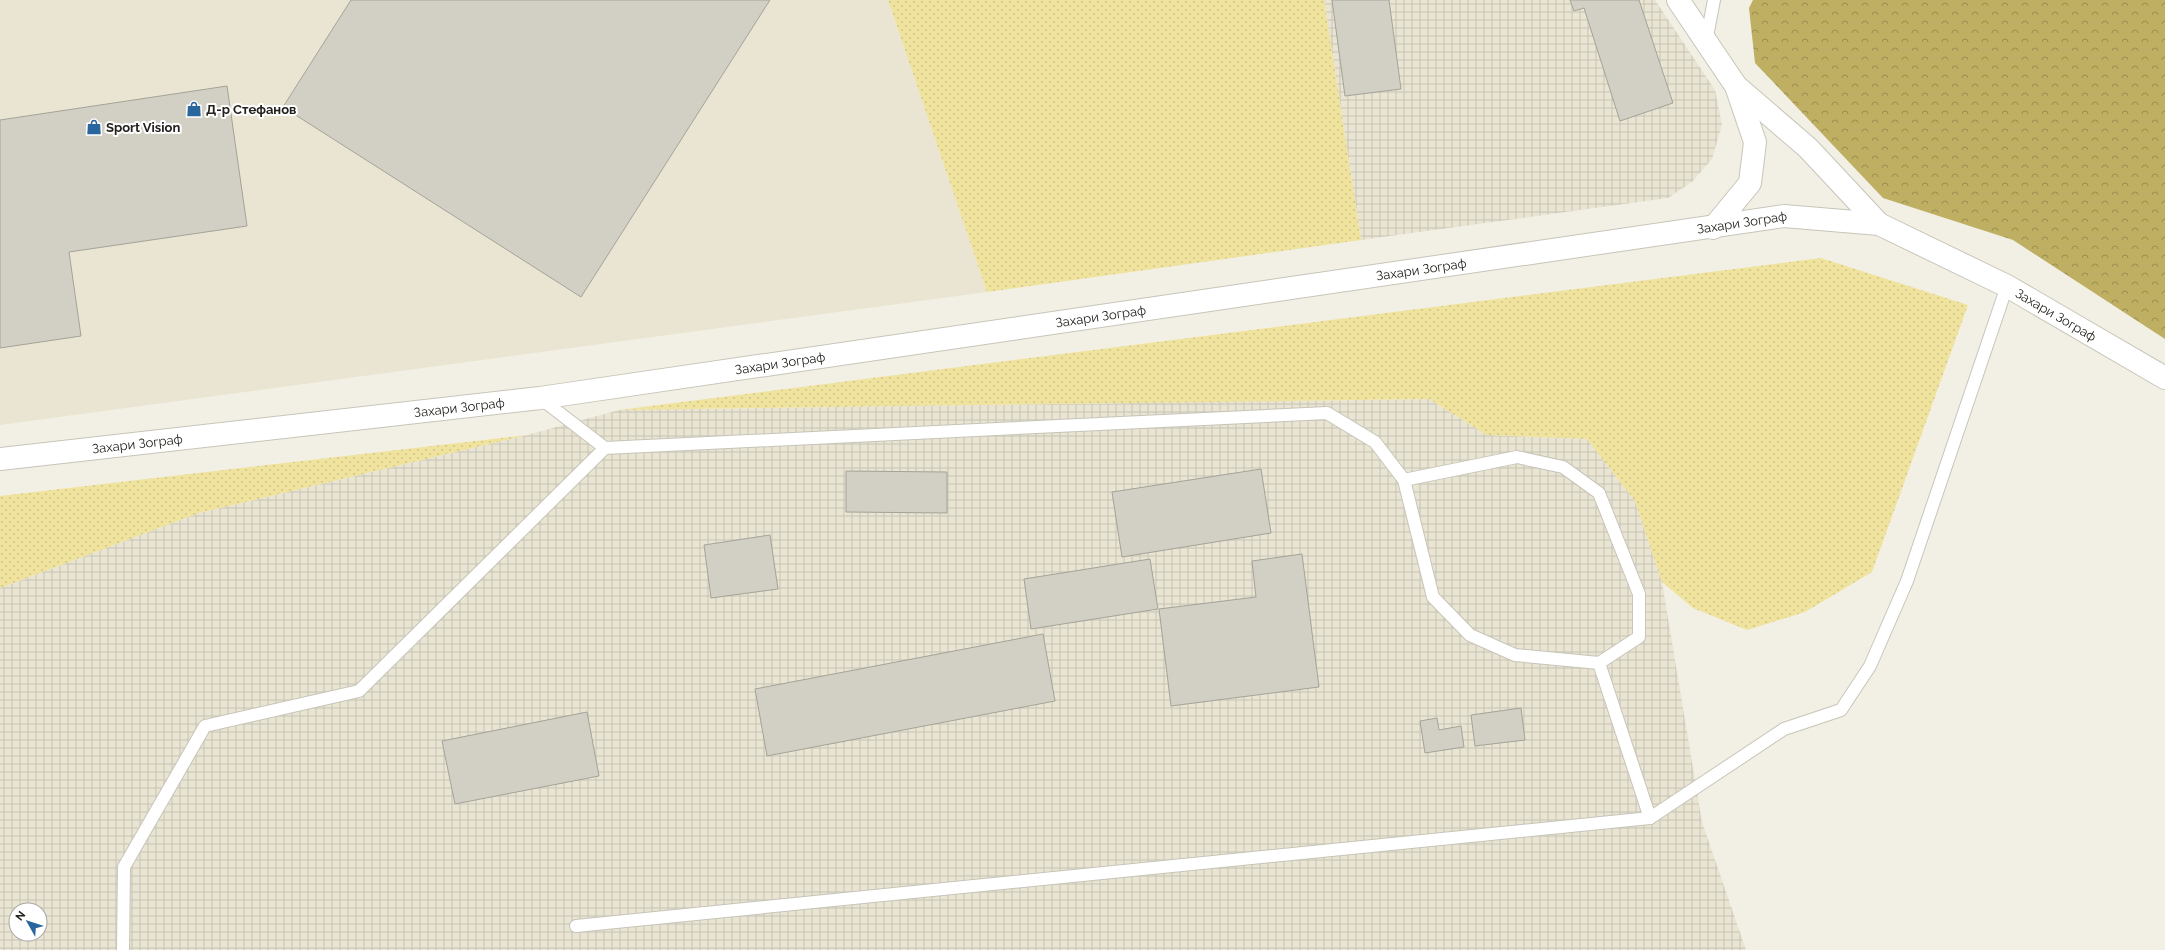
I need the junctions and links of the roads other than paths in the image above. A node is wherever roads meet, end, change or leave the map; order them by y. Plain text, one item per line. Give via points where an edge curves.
1 (1678, 0) edge
2 (1714, 0) edge
3 (1706, 42) junction
4 (1736, 86) junction
5 (1879, 224) junction
6 (1713, 228) junction
7 (2007, 286) junction
8 (2165, 378) edge
9 (540, 398) junction
10 (605, 448) junction
11 (0, 459) edge
12 (1404, 480) junction
13 (1599, 663) junction
14 (1650, 818) junction
15 (576, 926) dead end
16 (123, 950) edge

1 - 3 street
2 - 3 lane
3 - 4 street
4 - 5 street via 1808,148
4 - 6 street via 1755,142 1750,183
5 - 6 street, Захари Зограф via 1784,216
5 - 7 street, Захари Зограф
6 - 9 street, Захари Зограф
7 - 8 street, Захари Зограф
7 - 14 lane via 1906,580 1870,666 1841,710 1784,729
9 - 10 lane
9 - 11 street, Захари Зограф
10 - 12 lane via 1327,413 1375,442
10 - 16 lane via 359,691 205,726 124,867
12 - 13 lane via 1433,597 1470,635 1515,655
12 - 13 lane via 1517,457 1564,467 1599,493 1640,594 1639,637
13 - 14 lane
14 - 15 lane

